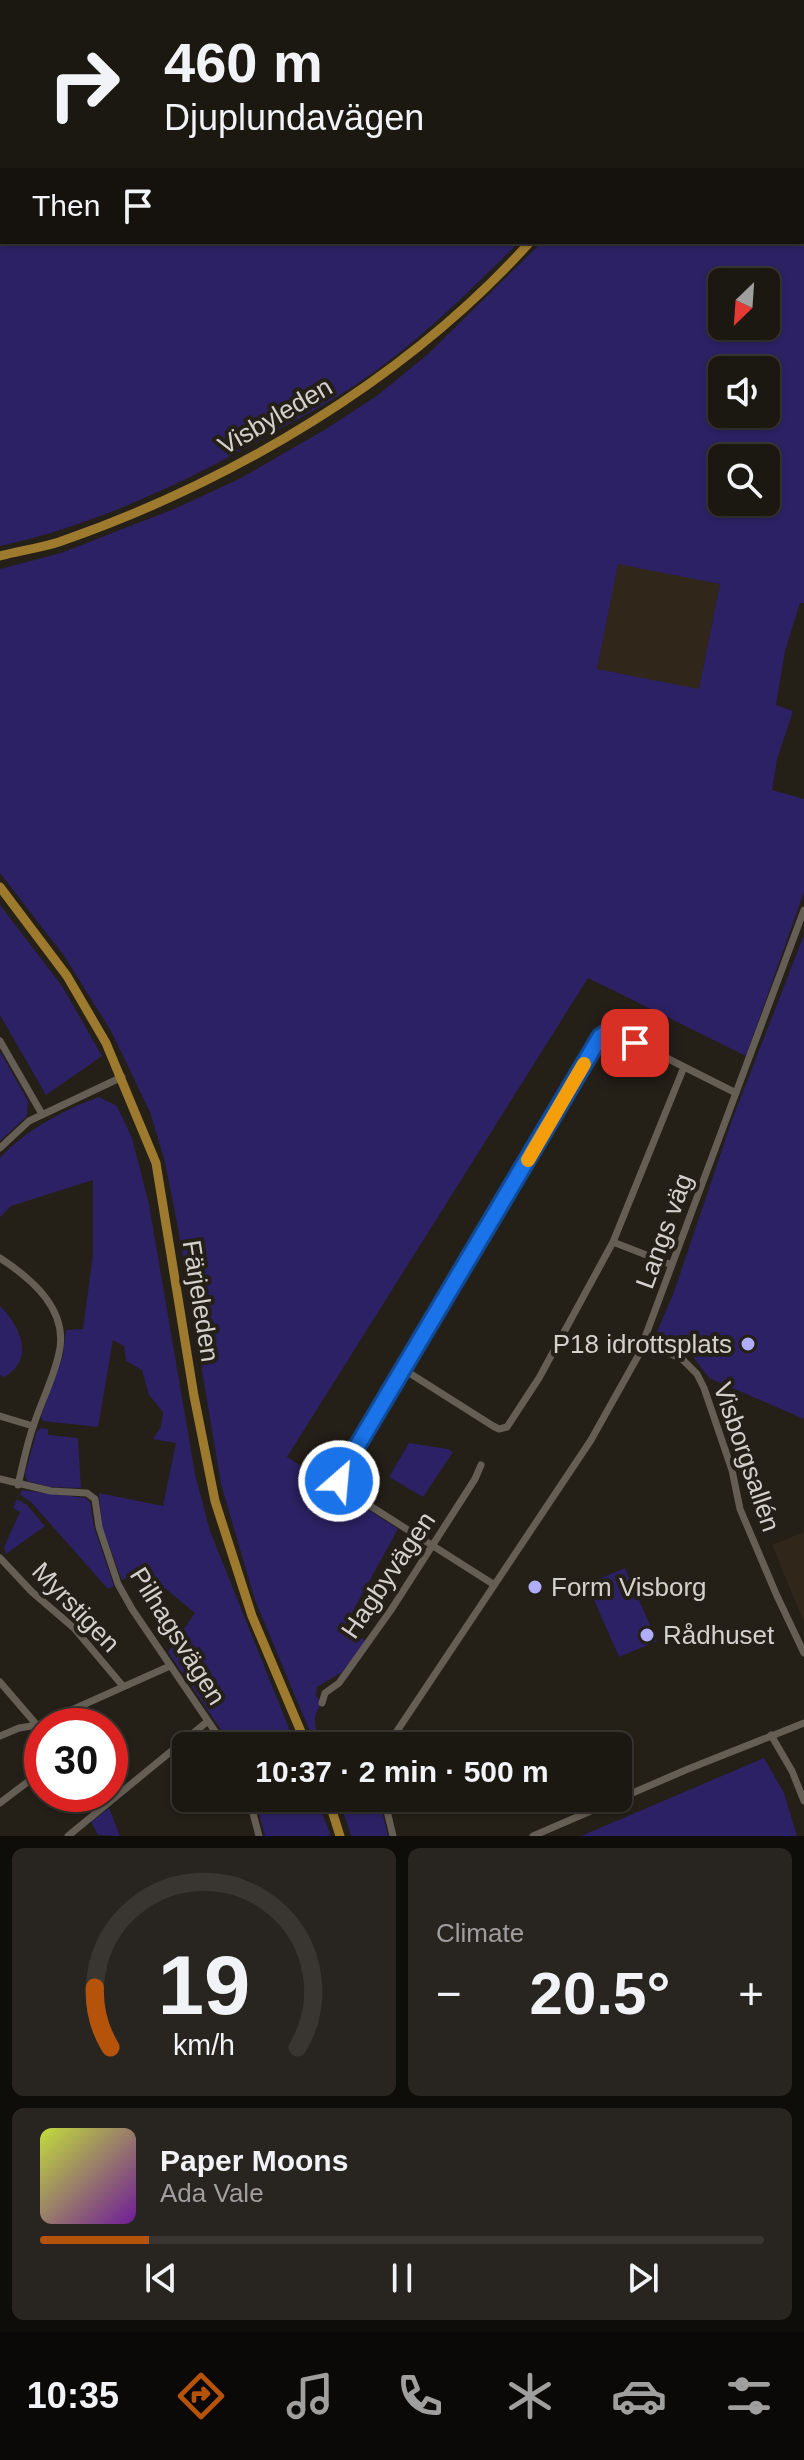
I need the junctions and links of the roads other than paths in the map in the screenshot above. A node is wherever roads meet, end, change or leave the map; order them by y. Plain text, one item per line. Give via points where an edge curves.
1 (528, 244) edge
2 (0, 556) edge
3 (0, 887) edge
4 (804, 910) edge
5 (0, 1041) edge
6 (684, 1067) junction
7 (122, 1077) junction
8 (736, 1093) junction
9 (42, 1114) junction
10 (0, 1148) edge
11 (613, 1242) junction
12 (0, 1258) edge
13 (672, 1265) junction
14 (645, 1342) junction
15 (403, 1369) junction
16 (0, 1416) edge
17 (33, 1426) junction
18 (481, 1465) dead end
19 (0, 1479) edge
20 (18, 1485) junction
21 (433, 1545) junction
22 (0, 1558) edge
23 (493, 1584) junction
24 (803, 1648) edge
25 (170, 1666) junction
26 (0, 1682) edge
27 (122, 1685) junction
28 (322, 1703) dead end
29 (78, 1708) edge
30 (24, 1710) edge
31 (208, 1721) junction
32 (804, 1723) edge
33 (24, 1728) edge
34 (215, 1732) edge
35 (301, 1732) edge
36 (396, 1732) edge
37 (771, 1735) junction
38 (0, 1736) edge
39 (24, 1785) edge
40 (804, 1801) edge
41 (0, 1803) edge
42 (253, 1812) edge
43 (332, 1812) edge
44 (387, 1812) edge
45 (68, 1836) edge
46 (259, 1836) edge
47 (340, 1836) edge
48 (393, 1836) edge
49 (533, 1836) edge

1 - 2 main road, Visbyleden via 380,377 302,429 128,516 56,543
3 - 7 main road, Färjeleden via 67,976
4 - 8 street, Langs väg
5 - 9 street
6 - 8 street
6 - 11 street
6 - 15 street via 611,1030 600,1037
7 - 9 street
7 - 35 main road, Färjeleden via 156,1163 215,1501 252,1616
8 - 13 street, Langs väg
9 - 10 street
11 - 13 street
11 - 15 street via 507,1427 493,1426
12 - 17 street via 51,1304 61,1338
13 - 14 street, Langs väg
14 - 23 street, Langs väg via 607,1413
14 - 24 street, Visborgsallén via 682,1359 697,1374 732,1470 740,1509
15 - 21 street via 339,1481 342,1488
16 - 17 street
17 - 20 street
18 - 21 street, Hagbyvägen
19 - 20 street, Pilhagsvägen
20 - 25 street, Pilhagsvägen via 87,1493 95,1499 118,1584
21 - 23 street
21 - 28 street, Hagbyvägen
22 - 27 street, Myrstigen via 74,1628
23 - 36 street, Langs väg
25 - 27 street
25 - 31 street, Pilhagsvägen
26 - 30 street
27 - 29 street
31 - 34 street, Pilhagsvägen
31 - 45 street
32 - 37 street
33 - 38 street
37 - 40 street
37 - 49 street
39 - 41 street
42 - 46 street
43 - 47 main road
44 - 48 street

